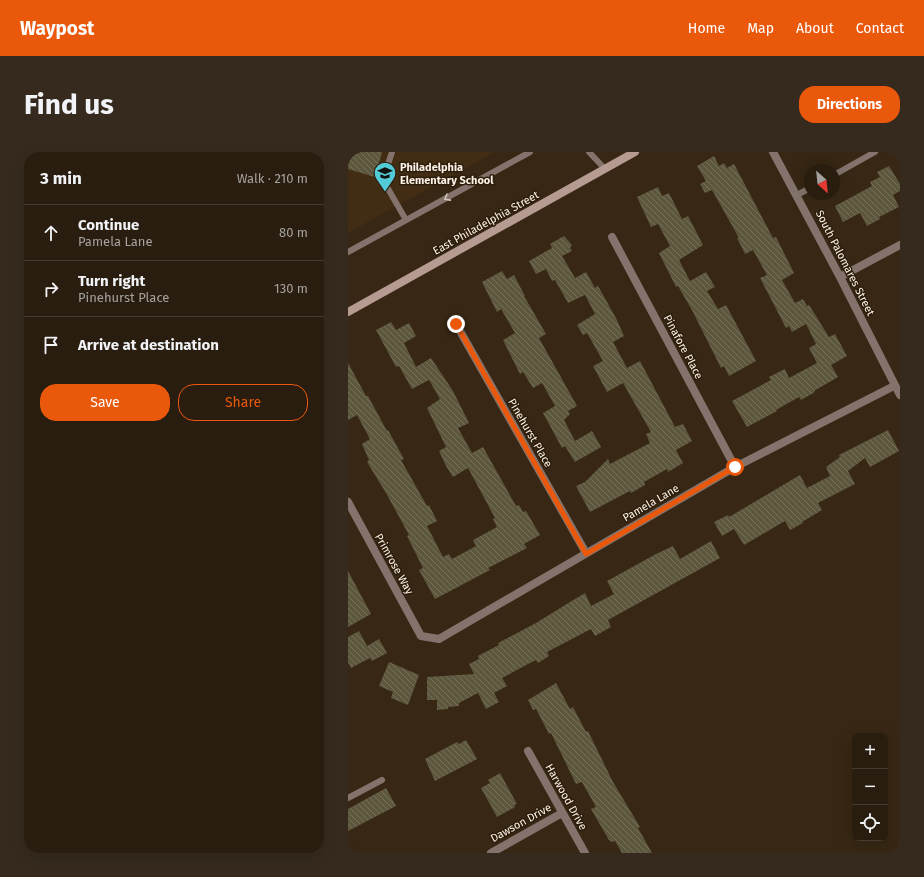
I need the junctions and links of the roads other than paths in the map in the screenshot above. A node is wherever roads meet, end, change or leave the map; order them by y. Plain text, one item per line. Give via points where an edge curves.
1 (392, 152) edge
2 (530, 152) edge
3 (589, 152) edge
4 (635, 152) edge
5 (774, 152) edge
6 (875, 152) edge
7 (605, 169) junction
8 (840, 171) edge
9 (804, 191) edge
10 (797, 195) junction
11 (406, 220) junction
12 (612, 237) dead end
13 (900, 245) edge
14 (348, 252) edge
15 (840, 277) junction
16 (348, 312) edge
17 (456, 324) dead end
18 (894, 386) junction
19 (900, 395) edge
20 (735, 467) junction
21 (348, 502) edge
22 (586, 554) junction
23 (421, 636) joint
24 (528, 751) dead end
25 (382, 780) dead end
26 (348, 798) edge
27 (562, 813) junction
28 (491, 853) edge
29 (585, 853) edge

1 - 11 lane via 383,180
2 -> 11 lane
3 - 7 lane
4 - 7 street, East Philadelphia Street
5 - 10 street, South Palomares Street
6 - 8 lane
7 - 16 street, East Philadelphia Street
9 - 10 lane
10 - 15 street, South Palomares Street
11 - 14 lane
12 - 20 street, Pinafore Place
13 - 15 street
15 - 18 street, South Palomares Street
17 - 22 street, Pinehurst Place
18 - 19 street, South Palomares Street
18 - 20 street, Pamela Lane
20 - 22 street, Pamela Lane
21 - 23 street, Primrose Way
22 - 23 street, Pamela Lane via 439,639
24 - 27 street, Harwood Drive
25 - 26 lane
27 - 28 street, Dawson Drive
27 - 29 street, Harwood Drive

